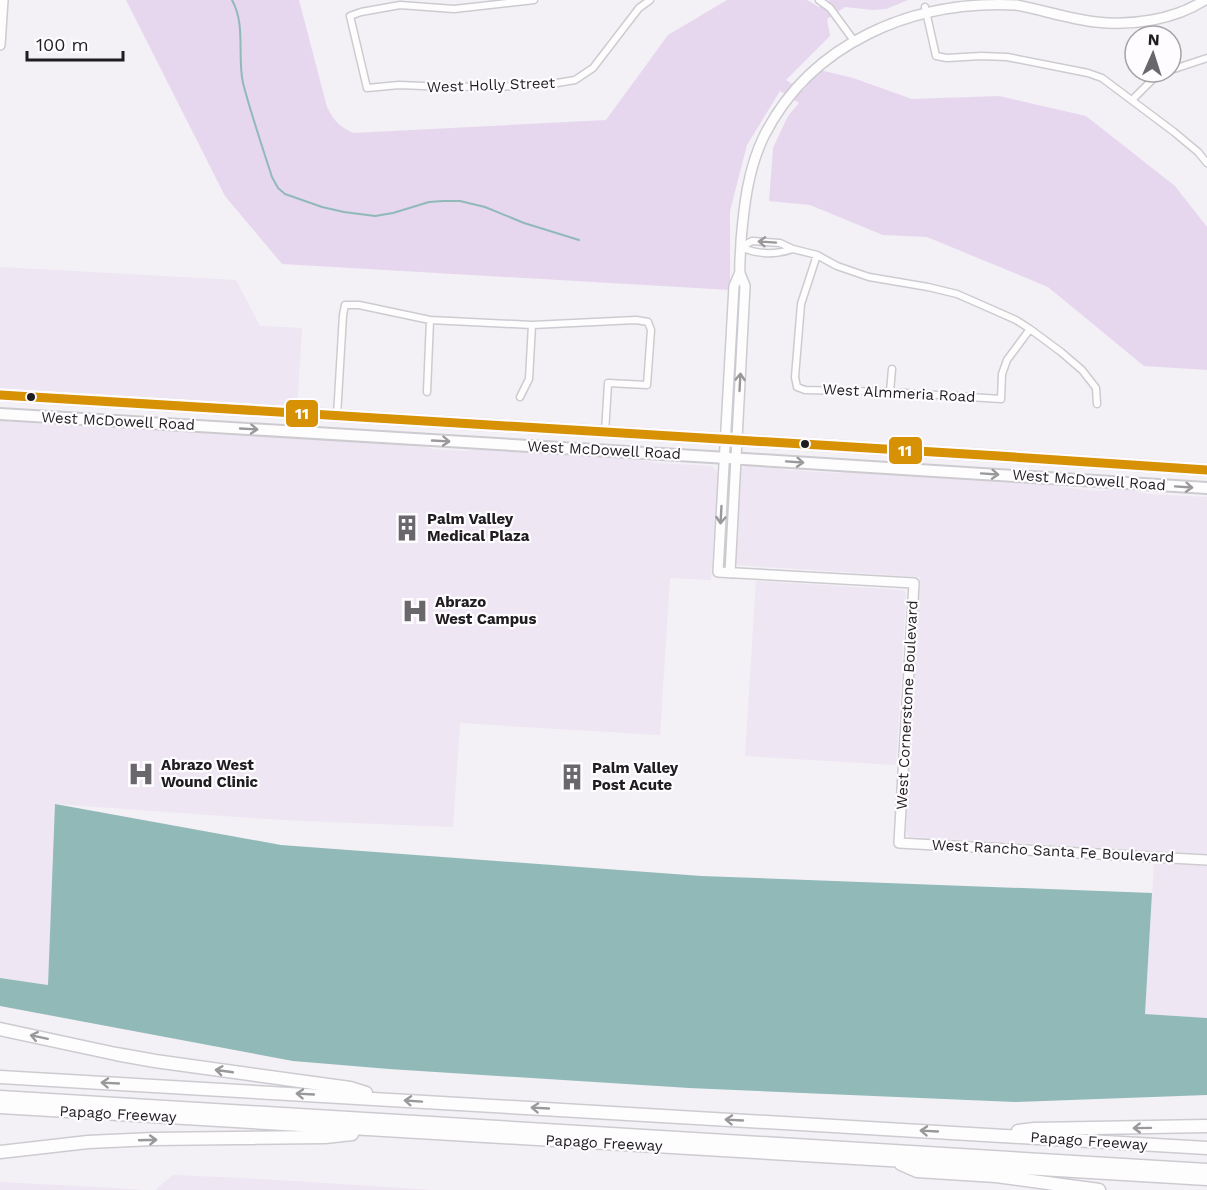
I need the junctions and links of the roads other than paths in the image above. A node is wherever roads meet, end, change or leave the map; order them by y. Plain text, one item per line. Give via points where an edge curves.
1 (3, 0) edge
2 (534, 0) edge
3 (650, 0) edge
4 (819, 0) edge
5 (1205, 0) edge
6 (983, 1) edge
7 (925, 7) junction
8 (852, 38) junction
9 (0, 45) edge
10 (1207, 58) edge
11 (1183, 66) edge
12 (1148, 84) edge
13 (1132, 100) junction
14 (1207, 164) edge
15 (741, 247) junction
16 (793, 249) junction
17 (817, 255) junction
18 (430, 320) junction
19 (532, 326) junction
20 (1030, 329) junction
21 (892, 369) dead end
22 (427, 392) dead end
23 (890, 392) junction
24 (0, 395) edge
25 (520, 397) dead end
26 (1097, 404) dead end
27 (192, 408) junction
28 (0, 414) edge
29 (337, 417) junction
30 (191, 426) junction
31 (605, 433) junction
32 (731, 440) junction
33 (724, 458) junction
34 (737, 458) junction
35 (1112, 464) junction
36 (1207, 470) edge
37 (1111, 482) junction
38 (1207, 488) edge
39 (730, 573) junction
40 (899, 843) joint
41 (1207, 860) edge
42 (0, 1029) edge
43 (0, 1077) edge
44 (0, 1097) edge
45 (384, 1099) junction
46 (0, 1107) edge
47 (1207, 1126) edge
48 (395, 1131) junction
49 (987, 1135) junction
50 (1207, 1148) edge
51 (0, 1152) edge
52 (892, 1161) junction
53 (1207, 1170) edge
54 (1207, 1179) edge
55 (1099, 1190) edge

1 - 9 street
2 - 3 street, West Holly Street via 454,9 400,5 350,16 367,88 522,86 575,80 593,68 639,8
4 - 8 street via 830,8
5 - 6 street via 1185,11 1123,23 1095,22
6 - 7 street
7 - 8 street via 886,20
7 - 13 street via 936,56 1007,57 1088,73 1102,78
8 - 15 street via 796,86 761,141 745,198
10 - 11 street
12 - 13 street
13 - 14 street via 1198,152
15 - 16 street via 779,254
16 -> 15 street via 780,243 756,241
15 - 32 street via 740,272 734,286
16 - 17 street
17 - 20 street via 869,277 957,294
17 - 23 street, West Almmeria Road via 801,304 797,387
18 - 19 street
18 - 22 street
18 - 29 street via 345,305
19 - 25 street via 529,379
19 - 31 street via 648,322 651,330 647,385 608,383
20 - 23 street, West Almmeria Road via 1007,360 1002,374 1002,399
20 - 26 street via 1082,370 1096,388
21 - 23 street
24 - 27 main road, West McDowell Road
27 - 29 main road, West McDowell Road
27 - 30 main road
28 - 30 main road, West McDowell Road
29 - 31 main road, West McDowell Road
30 -> 33 main road, West McDowell Road
31 - 32 main road, West McDowell Road
32 - 33 street
32 - 34 street
32 - 35 main road, West McDowell Road
33 - 34 main road, West McDowell Road
33 -> 39 street, West Cornerstone Boulevard via 718,572
34 -> 37 main road, West McDowell Road
34 - 39 street
35 - 36 main road, West McDowell Road
35 - 37 main road
37 -> 38 main road, West McDowell Road
39 - 40 street, West Cornerstone Boulevard via 914,583
40 - 41 street, West Rancho Santa Fe Boulevard
45 -> 42 highway via 350,1088 146,1059
45 -> 43 highway, Papago Freeway
44 - 53 highway
49 -> 45 highway, Papago Freeway
46 - 48 highway, Papago Freeway
47 -> 49 highway via 1034,1129
51 -> 48 highway via 88,1142 325,1137
48 - 52 highway, Papago Freeway
49 - 50 highway, Papago Freeway
52 - 54 highway, Papago Freeway
52 - 55 highway via 917,1171 996,1176

